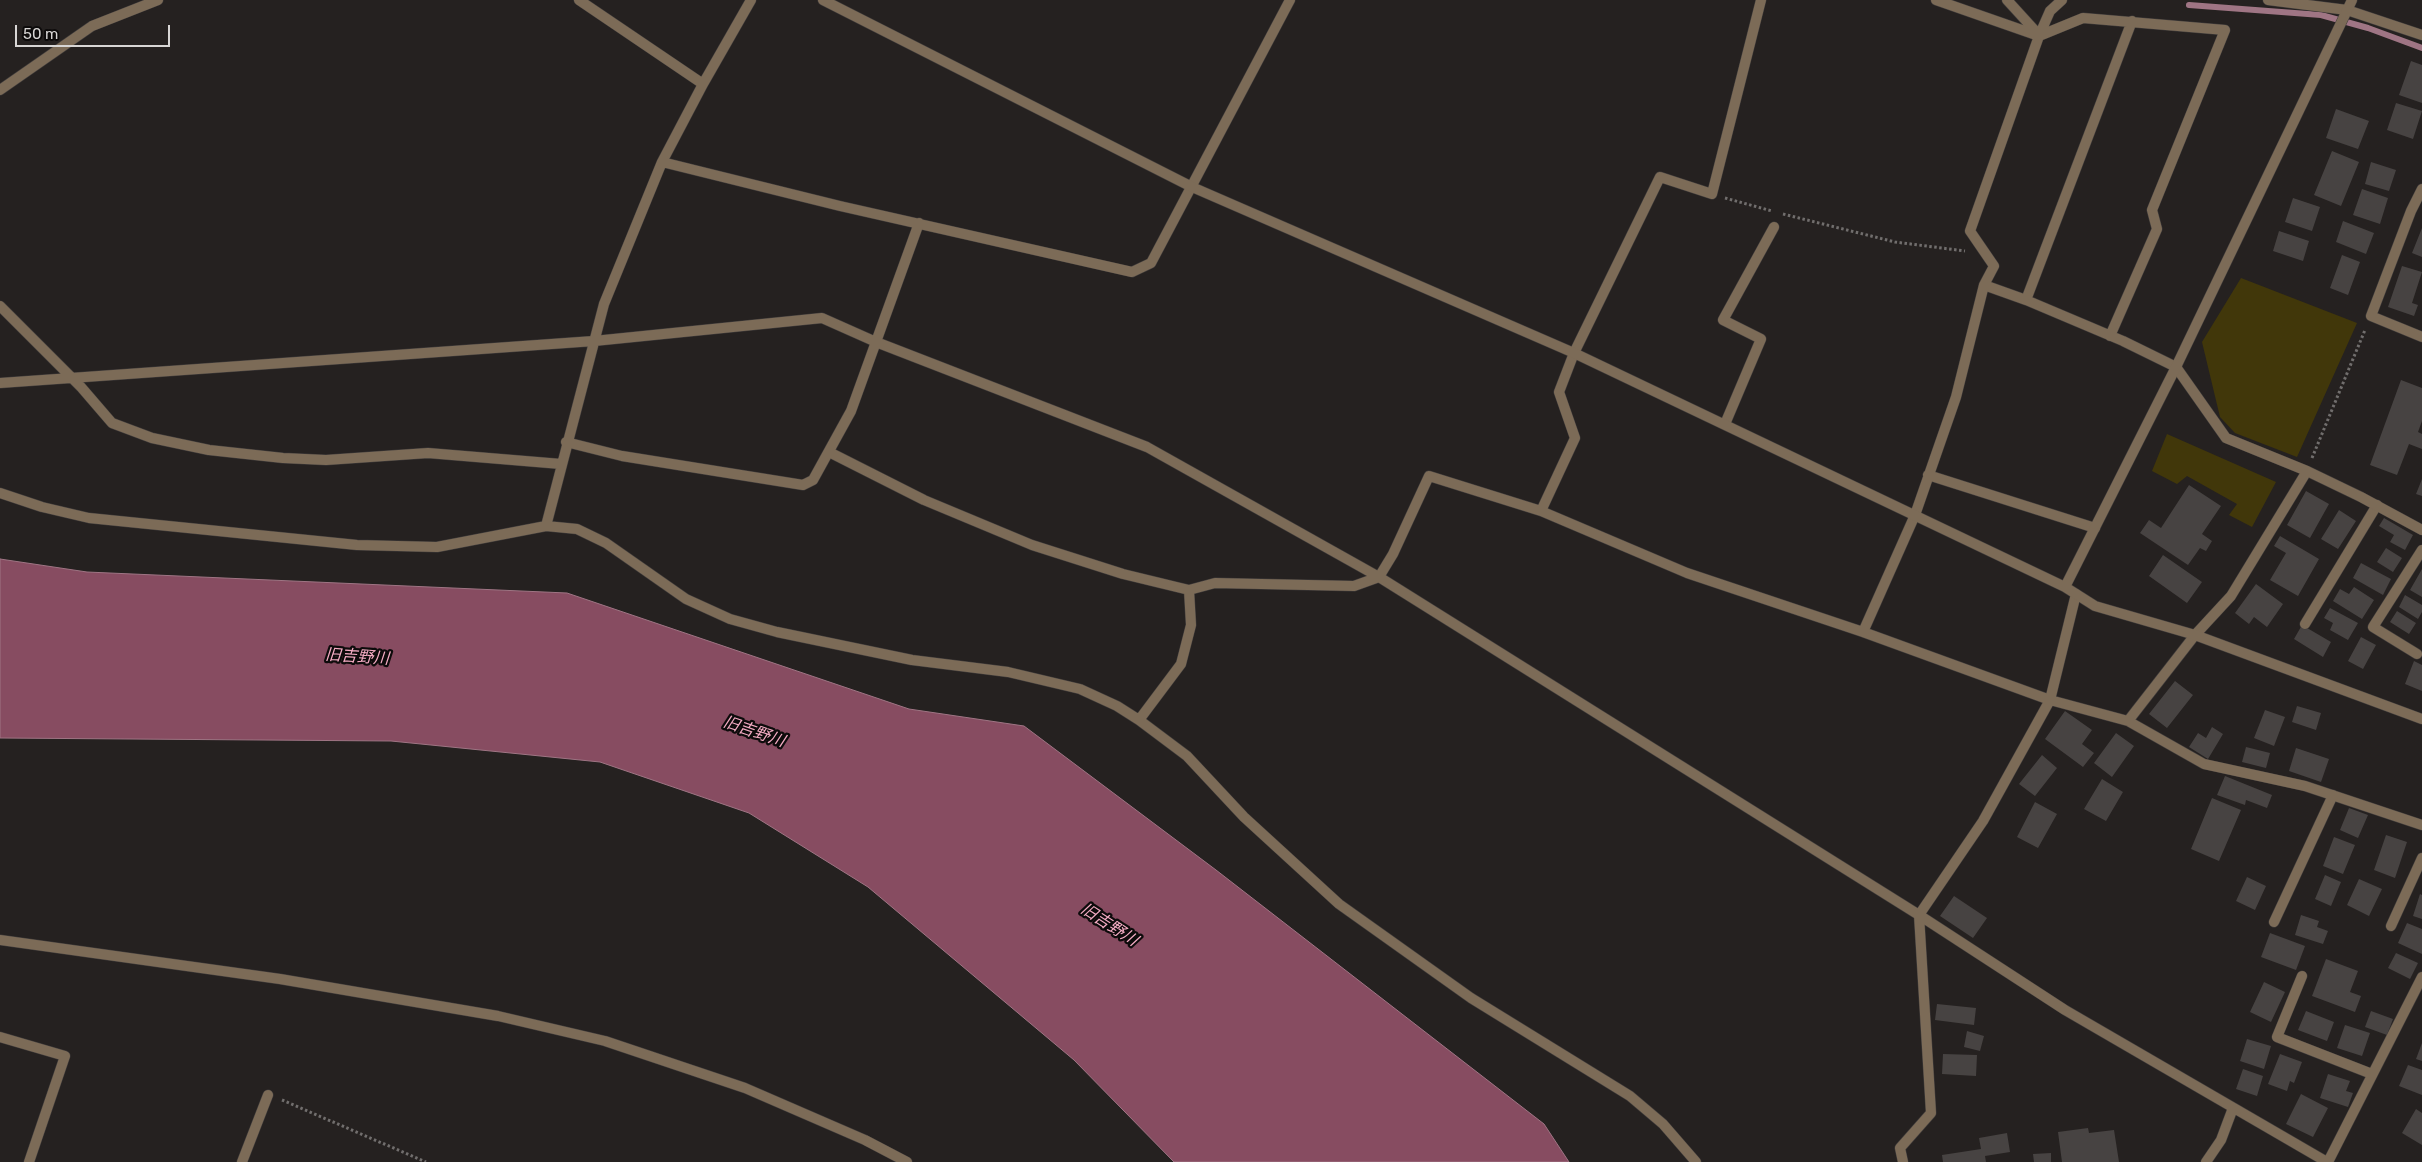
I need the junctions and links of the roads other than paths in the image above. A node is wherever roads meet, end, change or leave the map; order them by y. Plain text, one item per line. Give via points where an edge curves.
1 (158, 0) edge
2 (579, 0) edge
3 (750, 0) edge
4 (823, 0) edge
5 (1290, 0) edge
6 (1761, 0) edge
7 (1936, 0) edge
8 (2007, 0) edge
9 (2062, 0) edge
10 (2268, 0) edge
11 (2352, 0) edge
12 (2347, 10) junction
13 (2132, 21) junction
14 (2422, 34) edge
15 (2039, 36) junction
16 (703, 84) junction
17 (0, 90) edge
18 (662, 162) junction
19 (1192, 187) junction
20 (2422, 189) edge
21 (919, 222) junction
22 (1774, 227) dead end
23 (1984, 285) junction
24 (2026, 300) junction
25 (0, 306) edge
26 (2110, 336) junction
27 (2422, 337) edge
28 (594, 341) junction
29 (876, 342) junction
30 (1574, 353) junction
31 (2176, 367) junction
32 (73, 379) junction
33 (0, 383) edge
34 (1724, 424) junction
35 (566, 442) junction
36 (830, 452) junction
37 (561, 464) junction
38 (2307, 471) junction
39 (1928, 475) junction
40 (0, 493) edge
41 (2377, 505) junction
42 (1541, 511) junction
43 (1915, 514) junction
44 (546, 526) junction
45 (2095, 528) junction
46 (2422, 530) edge
47 (2422, 550) edge
48 (1379, 577) junction
49 (2065, 587) junction
50 (1189, 590) junction
51 (2076, 594) junction
52 (2305, 624) dead end
53 (1863, 632) junction
54 (2195, 635) junction
55 (2417, 654) dead end
56 (2050, 700) junction
57 (2422, 719) edge
58 (1139, 720) junction
59 (2128, 721) junction
60 (2333, 795) junction
61 (2422, 825) edge
62 (2422, 858) edge
63 (1918, 915) junction
64 (2274, 922) dead end
65 (2391, 926) dead end
66 (0, 940) edge
67 (2302, 976) dead end
68 (2422, 977) edge
69 (0, 1037) edge
70 (2372, 1074) junction
71 (268, 1095) road end
72 (2233, 1108) junction
73 (29, 1162) edge
74 (242, 1162) edge
75 (907, 1162) edge
76 (1696, 1162) edge
77 (1903, 1162) edge
78 (2206, 1162) edge
79 (2327, 1162) edge

1 - 17 street via 92,26
2 - 16 street
3 - 16 street
4 - 19 street
5 - 19 street
6 - 30 street via 1712,194 1660,177
7 - 15 street
8 - 15 street
9 - 15 street via 2050,11
10 - 12 street
11 - 12 street
12 - 14 street
12 - 31 street
13 - 15 street via 2083,18
13 - 24 street
13 - 26 street via 2224,30 2152,210 2157,229
15 - 23 street via 1970,231 1994,266
16 - 18 street
18 - 21 street
18 - 28 street via 604,304
19 - 21 street via 1151,263 1132,272
19 - 30 street
20 - 27 street via 2371,316
21 - 29 street
22 - 34 street via 1723,320 1761,339
23 - 24 street
23 - 39 street via 1956,397
24 - 26 street
25 - 32 street
26 - 31 street
28 - 29 street via 822,318
28 - 32 street
28 - 35 street
29 - 36 street via 851,411
29 - 48 street via 1147,447
30 - 34 street
30 - 42 street via 1559,392 1575,438
31 - 38 street via 2226,438
31 - 45 street
32 - 33 street
32 - 37 street via 112,423 152,438 209,450 326,460 428,453
34 - 43 street
35 - 36 street via 622,456 803,485 813,480
35 - 37 street
36 - 50 street via 924,500 1032,545 1123,574
37 - 44 street
38 - 41 street
38 - 54 street via 2231,596
39 - 43 street
39 - 45 street
40 - 44 street via 89,518 357,545 437,547
41 - 46 street
41 - 52 street
42 - 48 street via 1429,476
42 - 53 street via 1687,573
43 - 49 street
43 - 53 street
44 - 58 street via 577,529 606,543 686,600 730,619 912,660 1042,678 1080,689
45 - 49 street
47 - 55 street via 2373,627
48 - 50 street via 1354,586 1215,583
48 - 63 street
49 - 51 street
50 - 58 street via 1191,625 1181,664
51 - 54 street via 2095,606
51 - 56 street
53 - 56 street
54 - 57 street
54 - 59 street
56 - 59 street
56 - 63 street via 1983,821
58 - 76 street via 1187,756 1244,817 1340,904 1471,998 1630,1096 1663,1124
59 - 60 street via 2204,764
60 - 61 street
60 - 64 street
62 - 65 street
63 - 72 street via 2065,1010
63 - 77 street via 1931,1113 1900,1148
66 - 75 street via 280,978 498,1016 605,1041 745,1088 865,1140
67 - 70 street via 2277,1037
68 - 70 street
69 - 73 street via 65,1056
70 - 79 street
71 - 74 street
72 - 78 street via 2221,1140
72 - 79 street

